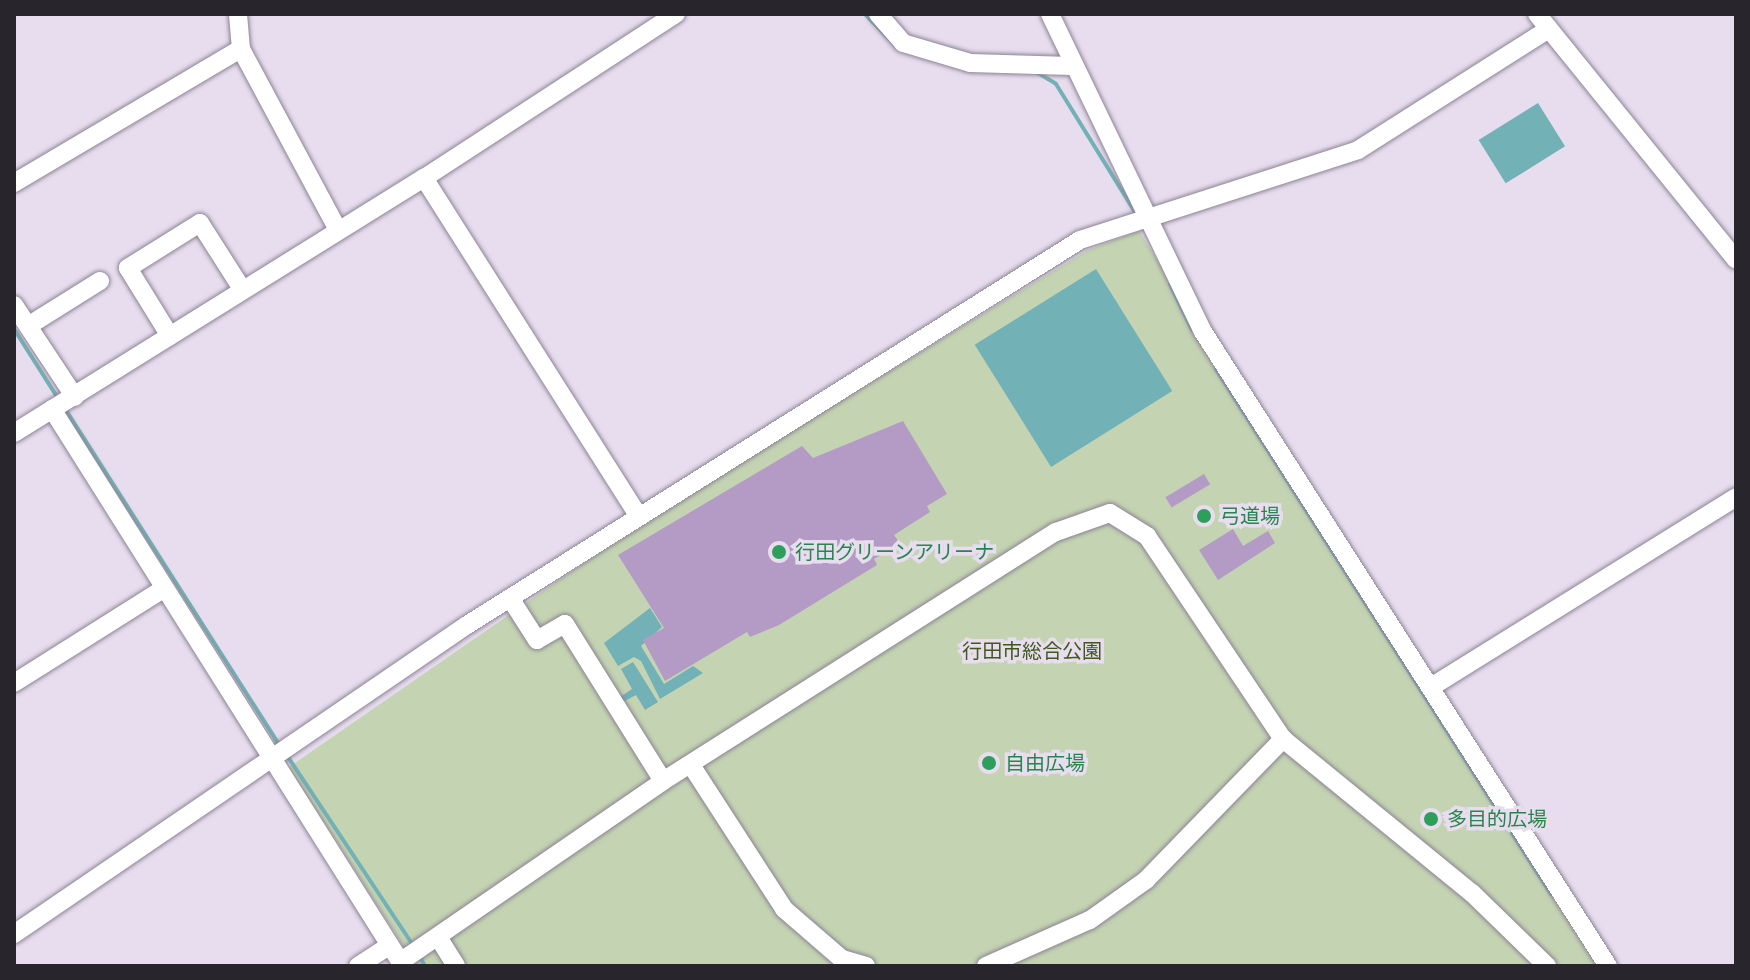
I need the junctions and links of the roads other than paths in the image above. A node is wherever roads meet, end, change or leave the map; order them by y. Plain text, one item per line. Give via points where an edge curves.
1 (238, 14) edge
2 (676, 14) edge
3 (878, 14) edge
4 (1050, 14) edge
5 (1537, 14) edge
6 (1549, 29) junction
7 (241, 49) junction
8 (1071, 66) junction
9 (424, 178) junction
10 (14, 183) edge
11 (1149, 213) junction
12 (337, 228) junction
13 (1736, 260) edge
14 (100, 281) dead end
15 (242, 289) junction
16 (14, 305) edge
17 (28, 326) junction
18 (170, 336) junction
19 (75, 397) junction
20 (52, 409) junction
21 (14, 433) edge
22 (1736, 497) edge
23 (639, 517) junction
24 (163, 589) junction
25 (510, 598) junction
26 (14, 683) edge
27 (1431, 687) junction
28 (1283, 739) junction
29 (272, 759) junction
30 (691, 765) junction
31 (663, 781) junction
32 (14, 934) edge
33 (438, 937) junction
34 (390, 945) junction
35 (402, 964) edge
36 (358, 966) edge
37 (456, 966) edge
38 (866, 966) edge
39 (986, 966) edge
40 (1547, 966) edge
41 (1608, 966) edge

1 - 7 street
2 - 9 street
3 - 8 street via 903,43 970,63
4 - 8 street
5 - 6 street
6 - 11 street via 1358,150 1281,180
6 - 13 street
7 - 10 street
7 - 12 street
8 - 11 street
9 - 12 street
9 - 23 street
11 - 23 street via 1080,240
11 - 27 street via 1202,330
12 - 15 street
14 - 17 street
15 - 18 street
15 - 18 street via 200,223 128,268
16 - 17 street
17 - 19 street
18 - 19 street
19 - 20 street
20 - 21 street
20 - 24 street
22 - 27 street
23 - 25 street
24 - 26 street
24 - 29 street
25 - 29 street
25 - 31 street via 537,640 565,624
27 - 41 street
28 - 30 street via 1147,536 1110,513 1056,532
28 - 39 street via 1146,880 1090,920
28 - 40 street via 1472,893
29 - 32 street
29 - 34 street
30 - 31 street
30 - 38 street via 784,909 842,959
31 - 33 street
33 - 35 street
33 - 37 street
34 - 35 street
34 - 36 street

